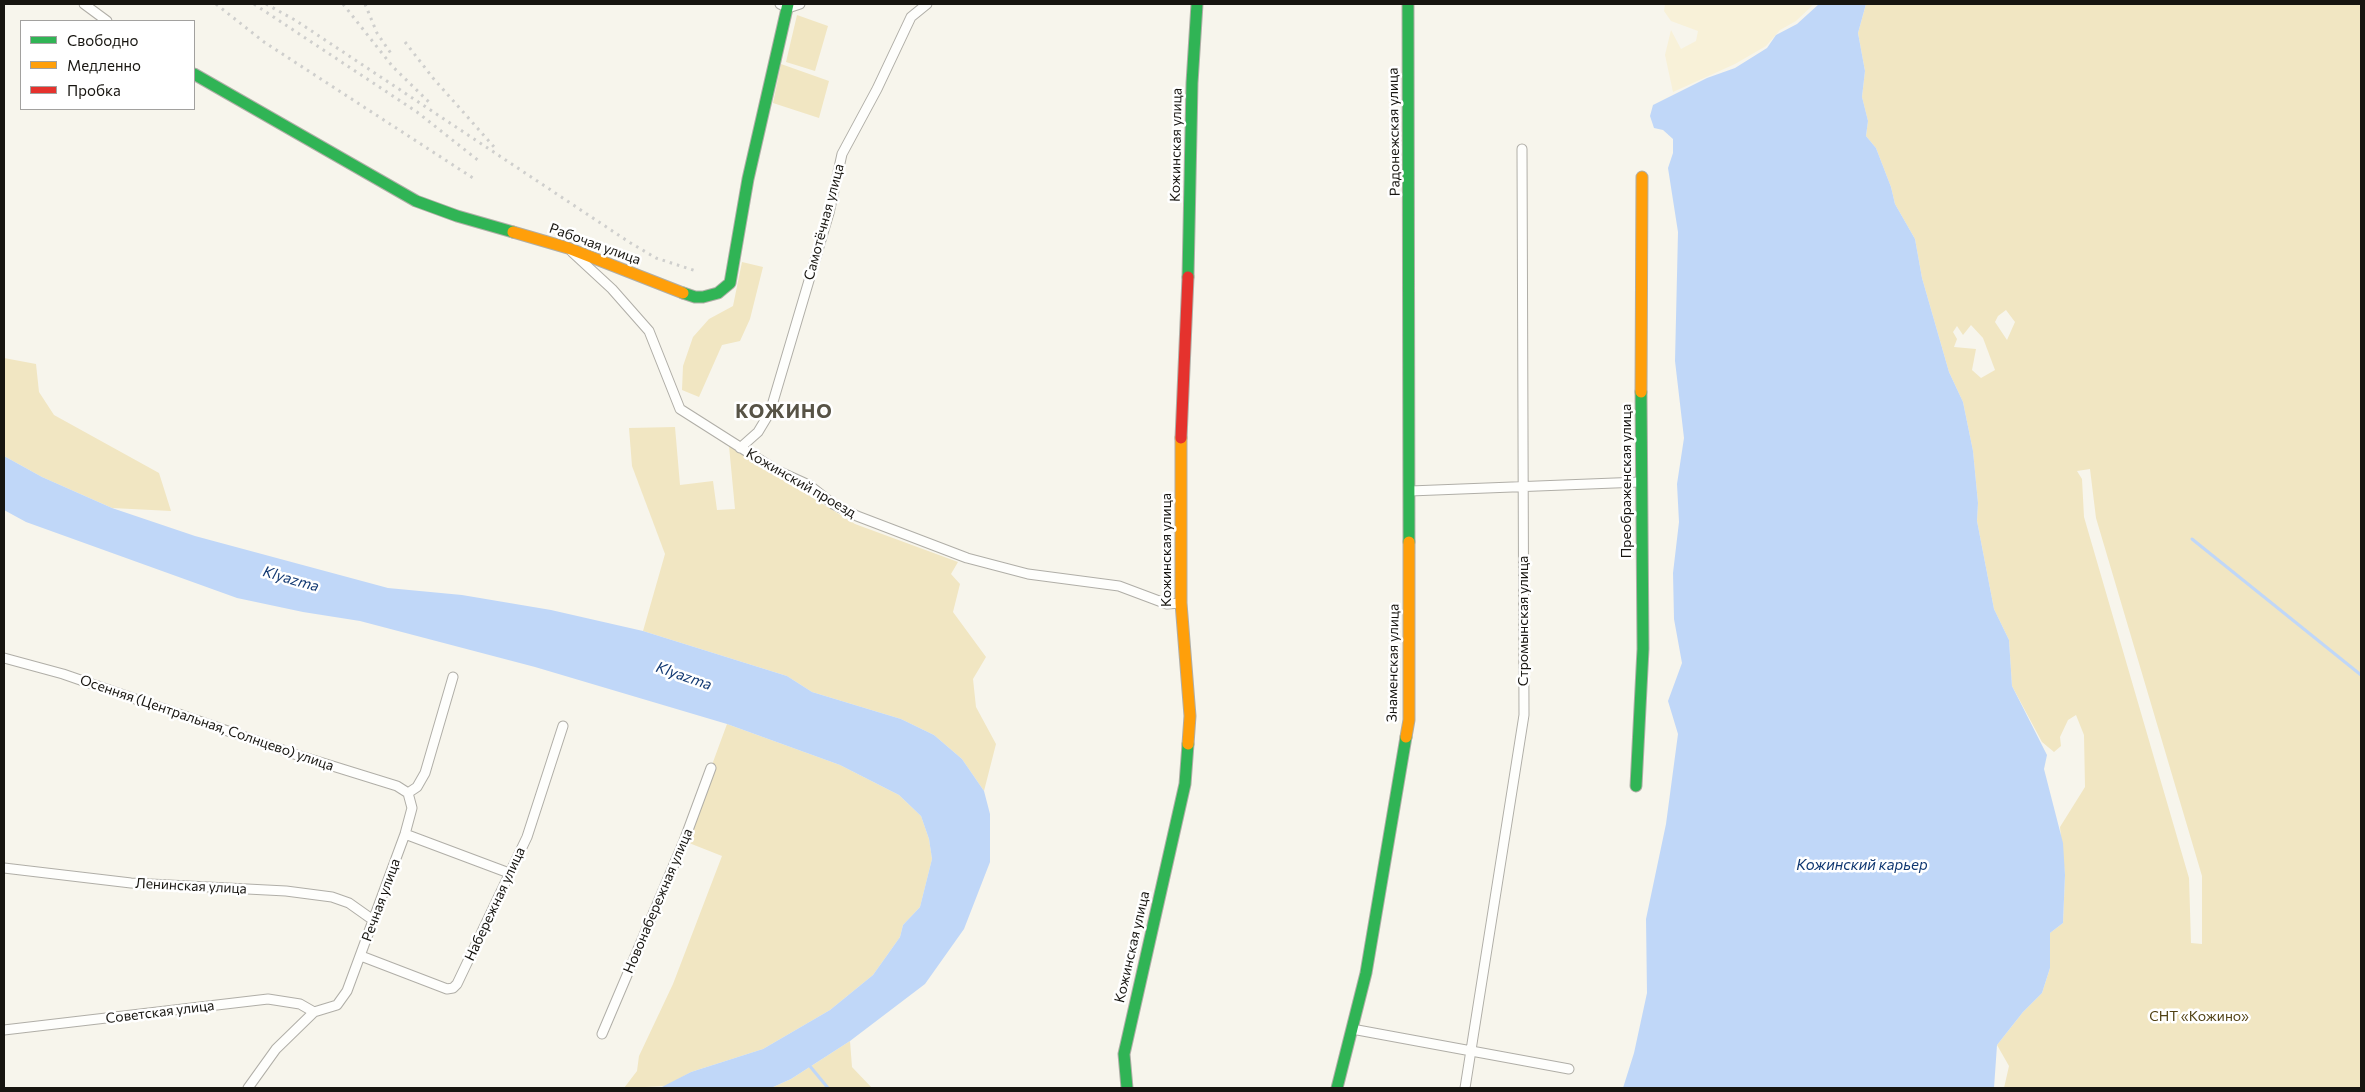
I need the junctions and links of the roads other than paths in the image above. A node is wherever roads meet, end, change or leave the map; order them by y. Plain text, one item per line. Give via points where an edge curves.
1 (84, 4) edge
2 (800, 4) edge
3 (927, 4) edge
4 (1197, 4) edge
5 (1408, 4) edge
6 (785, 5) edge
7 (107, 20) edge
8 (195, 75) edge
9 (1522, 149) dead end
10 (1642, 177) dead end
11 (568, 248) junction
12 (1410, 261) joint
13 (740, 448) junction
14 (1640, 482) junction
15 (1523, 488) junction
16 (1410, 491) junction
17 (1181, 603) junction
18 (4, 658) edge
19 (453, 677) dead end
20 (563, 726) dead end
21 (711, 768) dead end
22 (1636, 786) dead end
23 (408, 793) junction
24 (405, 834) junction
25 (4, 868) edge
26 (509, 873) junction
27 (373, 920) junction
28 (361, 956) junction
29 (314, 1012) junction
30 (4, 1030) edge
31 (1352, 1030) junction
32 (602, 1034) dead end
33 (1471, 1053) junction
34 (1569, 1070) dead end
35 (248, 1088) edge
36 (1127, 1088) edge
37 (1337, 1088) edge
38 (1465, 1088) edge

1 - 7 street
2 - 6 street
3 - 13 street, Самотёчная улица via 911,17 842,154 829,213 770,412 758,432
4 - 17 street, Кожинская улица via 1181,422
5 - 12 street, Радонежская улица
6 - 11 street, Рабочая улица via 748,179 730,283 718,293 695,297
8 - 11 street, Рабочая улица via 416,201
9 - 15 street, Стромынская улица
10 - 14 street, Преображенская улица
11 - 13 street, Кожинский проезд via 612,289 649,331 680,409
12 - 16 street, Знаменская улица
13 - 17 street, Кожинский проезд via 809,485 833,504 857,516 967,558 1028,574 1119,586 1167,604
14 - 15 street
14 - 22 street, Преображенская улица via 1643,649
15 - 16 street
15 - 33 street, Стромынская улица via 1524,715
16 - 31 street, Знаменская улица via 1409,720 1366,973
17 - 36 street, Кожинская улица via 1190,716 1185,784 1124,1054
18 - 23 street, Осенняя (Центральная, Солнцево) улица via 63,674 398,786
19 - 23 street via 425,773 417,787
20 - 26 street, Набережная улица via 527,837
21 - 32 street, Новонабережная улица via 684,841
23 - 24 street, Речная улица via 412,808
24 - 26 street
24 - 27 street, Речная улица
25 - 27 street, Ленинская улица via 131,883 286,891 332,897 349,903
26 - 28 street, Набережная улица via 453,988 447,989
27 - 28 street, Речная улица
28 - 29 street, Речная улица via 347,991 337,1005
29 - 30 street, Советская улица via 300,1004 268,999
29 - 35 street, Речная улица via 276,1048
31 - 33 street
31 - 37 street, Знаменская улица
33 - 34 street
33 - 38 street, Стромынская улица

